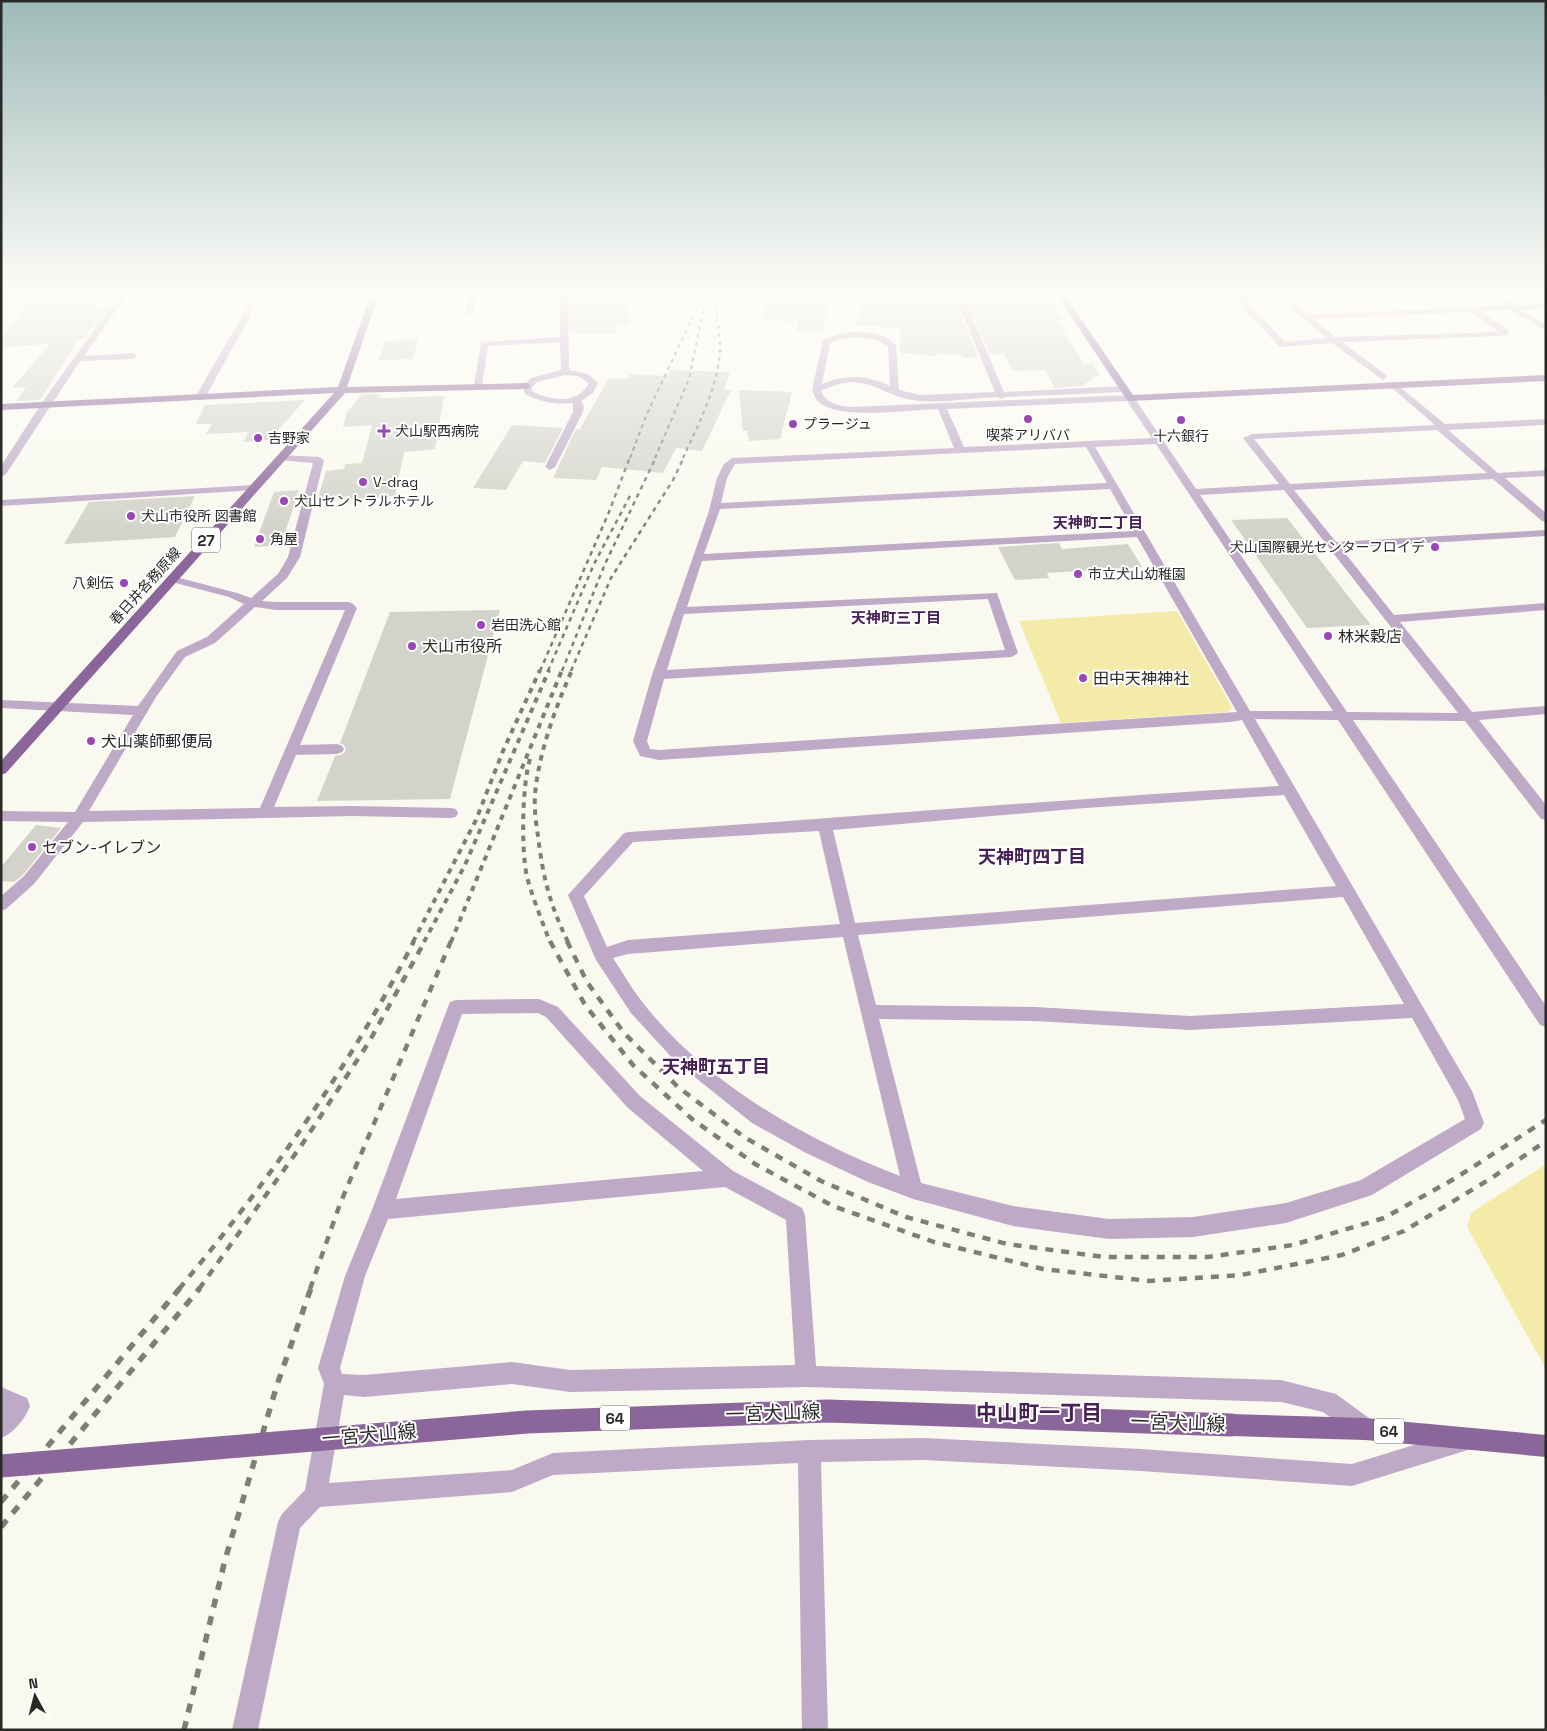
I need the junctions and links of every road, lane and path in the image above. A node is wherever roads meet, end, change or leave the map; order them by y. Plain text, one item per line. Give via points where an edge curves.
1 (69, 372) edge
2 (215, 372) edge
3 (348, 372) edge
4 (480, 372) edge
5 (565, 372) joint
6 (820, 372) edge
7 (894, 372) edge
8 (990, 372) edge
9 (1112, 372) edge
10 (1376, 372) edge
11 (1489, 372) edge
12 (1383, 377) junction
13 (1546, 378) edge
14 (1394, 385) junction
15 (478, 386) junction
16 (527, 386) junction
17 (342, 390) junction
18 (816, 390) junction
19 (895, 392) junction
20 (1126, 393) junction
21 (201, 396) junction
22 (1000, 396) junction
23 (576, 399) junction
24 (46, 404) junction
25 (1, 407) edge
26 (942, 407) junction
27 (1546, 422) edge
28 (1441, 427) junction
29 (1158, 442) junction
30 (1089, 444) junction
31 (960, 450) junction
32 (282, 458) junction
33 (550, 467) dead end
34 (1546, 473) edge
35 (1, 474) edge
36 (1496, 476) junction
37 (1113, 486) junction
38 (1287, 487) junction
39 (253, 488) junction
40 (1194, 492) junction
41 (1, 503) edge
42 (715, 506) junction
43 (1546, 519) edge
44 (1140, 534) junction
45 (1546, 534) edge
46 (1333, 545) junction
47 (697, 558) junction
48 (172, 579) junction
49 (252, 602) junction
50 (1546, 606) edge
51 (680, 611) junction
52 (1392, 619) junction
53 (658, 675) junction
54 (1, 704) edge
55 (58, 706) junction
56 (1546, 710) edge
57 (141, 711) junction
58 (1245, 714) junction
59 (1344, 716) junction
60 (1468, 717) junction
61 (337, 749) dead end
62 (293, 750) junction
63 (1, 770) edge
64 (1288, 790) junction
65 (266, 812) junction
66 (451, 813) dead end
67 (1546, 815) edge
68 (1, 816) edge
69 (79, 817) junction
70 (825, 826) junction
71 (1346, 891) junction
72 (1, 905) edge
73 (848, 930) junction
74 (602, 956) junction
75 (1415, 1011) junction
76 (869, 1012) junction
77 (1546, 1020) edge
78 (726, 1178) junction
79 (913, 1190) junction
80 (382, 1210) junction
81 (806, 1376) junction
82 (335, 1384) junction
83 (1, 1398) edge
84 (1, 1427) edge
85 (1365, 1429) junction
86 (1471, 1439) junction
87 (1546, 1446) edge
88 (809, 1451) junction
89 (1, 1466) edge
90 (315, 1496) junction
91 (245, 1730) edge
92 (816, 1730) edge

1 - 24 street
2 - 21 street
3 - 17 main road, 春日井各務原線 / 27
4 - 15 street
5 - 16 street via 550,374
5 - 23 street via 580,373 594,383 592,390
6 - 18 street
7 - 19 street
8 - 22 street
9 - 20 main road
10 - 12 street
11 - 12 main road
12 - 20 main road
13 - 14 main road
14 - 20 main road
14 - 28 street
15 - 16 main road
15 - 17 main road
16 - 23 street via 528,392 536,398 548,401
17 - 21 main road
17 - 32 main road, 春日井各務原線 / 27
18 - 19 street via 835,381 862,378 876,381
18 - 26 street via 821,401 837,408
19 - 22 street via 920,398
20 - 22 street
20 - 26 street
20 - 29 street
21 - 24 main road
23 - 33 street via 578,412
24 - 25 main road
24 - 35 street
26 - 31 street
27 - 28 street
28 - 36 street
28 - 38 street via 1248,438
29 - 30 street
29 - 40 street
30 - 31 street
30 - 37 street
31 - 42 street via 732,461 726,466
32 - 39 main road, 春日井各務原線 / 27
32 - 49 street via 319,460 294,557 283,576
34 - 36 street
36 - 38 street
36 - 43 street
37 - 42 street
37 - 44 street
38 - 40 street
38 - 46 street
39 - 41 street
39 - 48 main road, 春日井各務原線 / 27
40 - 59 street
42 - 47 street
44 - 47 street
44 - 58 street
45 - 46 street
46 - 52 street
47 - 51 street
48 - 49 street
48 - 55 main road, 春日井各務原線 / 27
49 - 57 street via 211,640 181,654
49 - 62 street via 276,606 351,608
50 - 52 street
51 - 53 street
51 - 53 street via 992,595 1012,653
52 - 60 street
53 - 58 street via 640,741 645,753 659,755 1231,718
54 - 55 street
55 - 57 street
55 - 63 main road, 春日井各務原線 / 27
56 - 60 street
57 - 69 street
58 - 59 street
58 - 64 street
59 - 60 street
59 - 77 street
60 - 67 street
61 - 62 street
62 - 65 street
64 - 70 street via 1085,803
64 - 71 street
65 - 66 street
65 - 69 street
68 - 69 street
69 - 72 street via 29,880
70 - 73 street
70 - 74 street via 629,836 576,895
71 - 73 street
71 - 75 street
73 - 74 street via 628,947
73 - 76 street
74 - 79 street via 637,1008 682,1057 758,1117 868,1173
75 - 76 street via 1190,1023 1035,1014
75 - 79 street via 1466,1097 1476,1123 1364,1188 1286,1213 1193,1227 1109,1229 1013,1216
76 - 79 street
78 - 80 street
78 - 80 street via 634,1102 552,1012 539,1006 456,1007
78 - 81 street via 794,1215
80 - 82 street via 356,1276 329,1368
81 - 82 street via 570,1381 512,1373 364,1386
81 - 85 street via 1281,1391 1328,1402
82 - 90 street
83 - 84 street via 19,1406
85 - 86 main road, 一宮犬山線 / 64
85 - 89 main road, 一宮犬山線 / 64, bridge via 828,1411 527,1422
86 - 87 main road, 一宮犬山線 / 64
86 - 88 street via 1352,1475 923,1448
88 - 90 street via 553,1464 512,1481
88 - 92 street
90 - 91 street via 290,1522

